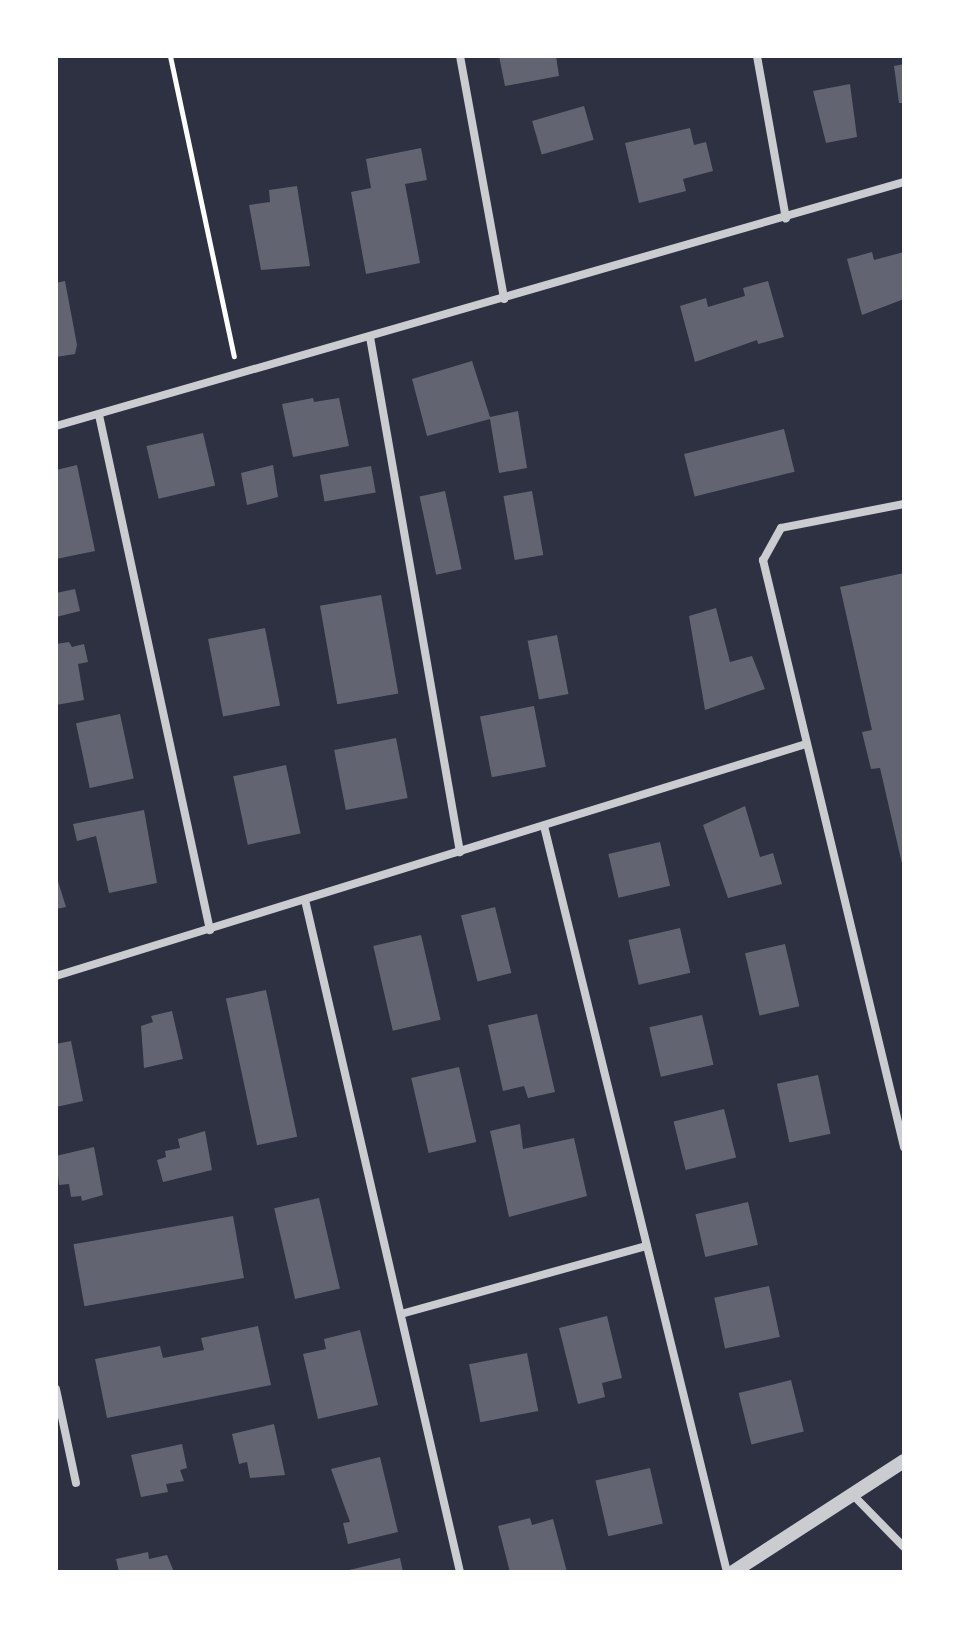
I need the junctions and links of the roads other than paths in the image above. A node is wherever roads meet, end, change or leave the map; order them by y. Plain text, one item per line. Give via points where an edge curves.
1 (460, 56) edge
2 (757, 56) edge
3 (904, 182) edge
4 (786, 218) junction
5 (504, 299) junction
6 (370, 337) junction
7 (99, 415) junction
8 (56, 426) edge
9 (904, 504) edge
10 (806, 744) junction
11 (544, 826) junction
12 (460, 852) junction
13 (305, 900) junction
14 (210, 930) junction
15 (56, 976) edge
16 (904, 1147) edge
17 (647, 1246) junction
18 (401, 1314) junction
19 (56, 1389) edge
20 (904, 1461) edge
21 (76, 1483) dead end
22 (853, 1495) junction
23 (904, 1547) edge
24 (460, 1572) edge
25 (730, 1572) edge

1 - 5 street
2 - 4 street
3 - 4 street
4 - 5 street
5 - 6 street
6 - 7 street
6 - 12 street
7 - 8 street
7 - 14 street
9 - 10 street via 781,528 763,560
10 - 11 street
10 - 16 street
11 - 12 street
11 - 17 street
12 - 13 street
13 - 14 street
13 - 18 street
14 - 15 street
17 - 18 street
17 - 25 street
18 - 24 street
19 - 21 street
20 - 22 street
22 - 23 street
22 - 25 street

